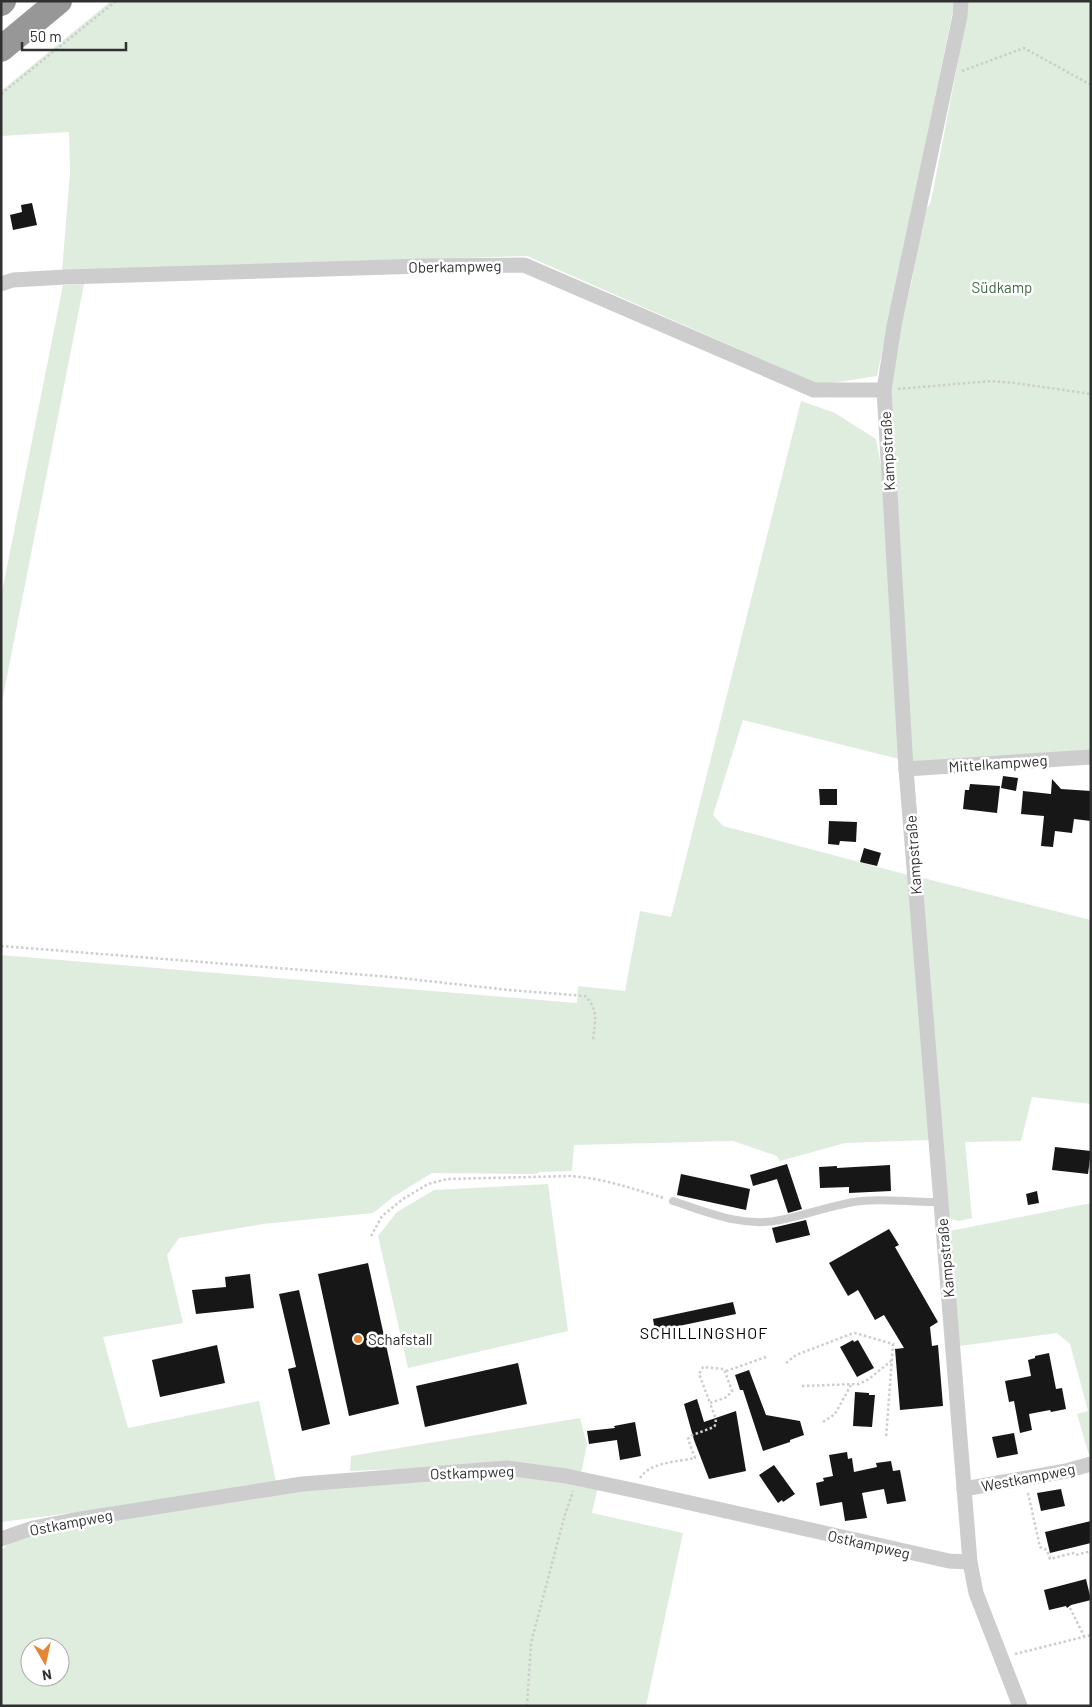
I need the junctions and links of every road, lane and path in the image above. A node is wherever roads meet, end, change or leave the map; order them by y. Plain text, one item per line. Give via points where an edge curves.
1 (60, 1) edge
2 (116, 1) edge
3 (961, 1) edge
4 (1, 49) edge
5 (946, 77) junction
6 (1091, 85) edge
7 (1, 94) edge
8 (1, 284) edge
9 (884, 390) junction
10 (1091, 394) edge
11 (1091, 757) edge
12 (906, 768) junction
13 (1, 946) edge
14 (593, 1040) dead end
15 (673, 1201) joint
16 (941, 1202) junction
17 (372, 1236) dead end
18 (766, 1357) dead end
19 (891, 1361) junction
20 (786, 1363) dead end
21 (726, 1371) junction
22 (851, 1385) junction
23 (802, 1386) dead end
24 (710, 1403) junction
25 (823, 1422) dead end
26 (886, 1438) dead end
27 (1091, 1464) edge
28 (578, 1479) junction
29 (1025, 1479) junction
30 (964, 1489) junction
31 (637, 1491) junction
32 (1, 1539) edge
33 (1091, 1551) edge
34 (970, 1562) junction
35 (1070, 1608) dead end
36 (1091, 1634) edge
37 (1084, 1636) junction
38 (1013, 1654) dead end
39 (527, 1706) edge
40 (1020, 1706) edge

1 - 4 highway
2 - 7 path
3 - 5 street, Kampstraße
5 - 6 path via 1024,48
5 - 9 street, Kampstraße via 894,326
8 - 9 street, Oberkampweg via 13,280 66,277 524,265 814,390
9 - 10 path via 991,381
9 - 12 street, Kampstraße
11 - 12 street, Mittelkampweg
12 - 16 street, Kampstraße
13 - 14 path via 381,976 585,996 593,1003
15 - 16 lane via 743,1222 778,1221 860,1201
15 - 17 path via 586,1176 447,1179 428,1184 403,1200 382,1216
16 - 30 street, Kampstraße
18 - 21 path
19 - 20 path via 893,1344 856,1333
19 - 22 path via 869,1380
19 - 26 path
21 - 24 path via 732,1391 727,1397
21 - 24 path via 703,1367 700,1370
22 - 23 path
22 - 25 path via 836,1414
24 - 31 path via 716,1424 688,1439 694,1458 650,1468 640,1477
27 - 29 street, Westkampweg
28 - 31 street, Ostkampweg
28 - 32 street, Ostkampweg via 507,1468 302,1484 32,1528
28 - 39 path via 564,1518 531,1643
29 - 30 street, Westkampweg
29 - 33 path via 1040,1547 1047,1550 1050,1559
30 - 34 street, Kampstraße
31 - 34 street, Ostkampweg via 949,1562
34 - 40 street, Kampstraße via 976,1593
35 - 37 path
36 - 37 path
37 - 38 path

